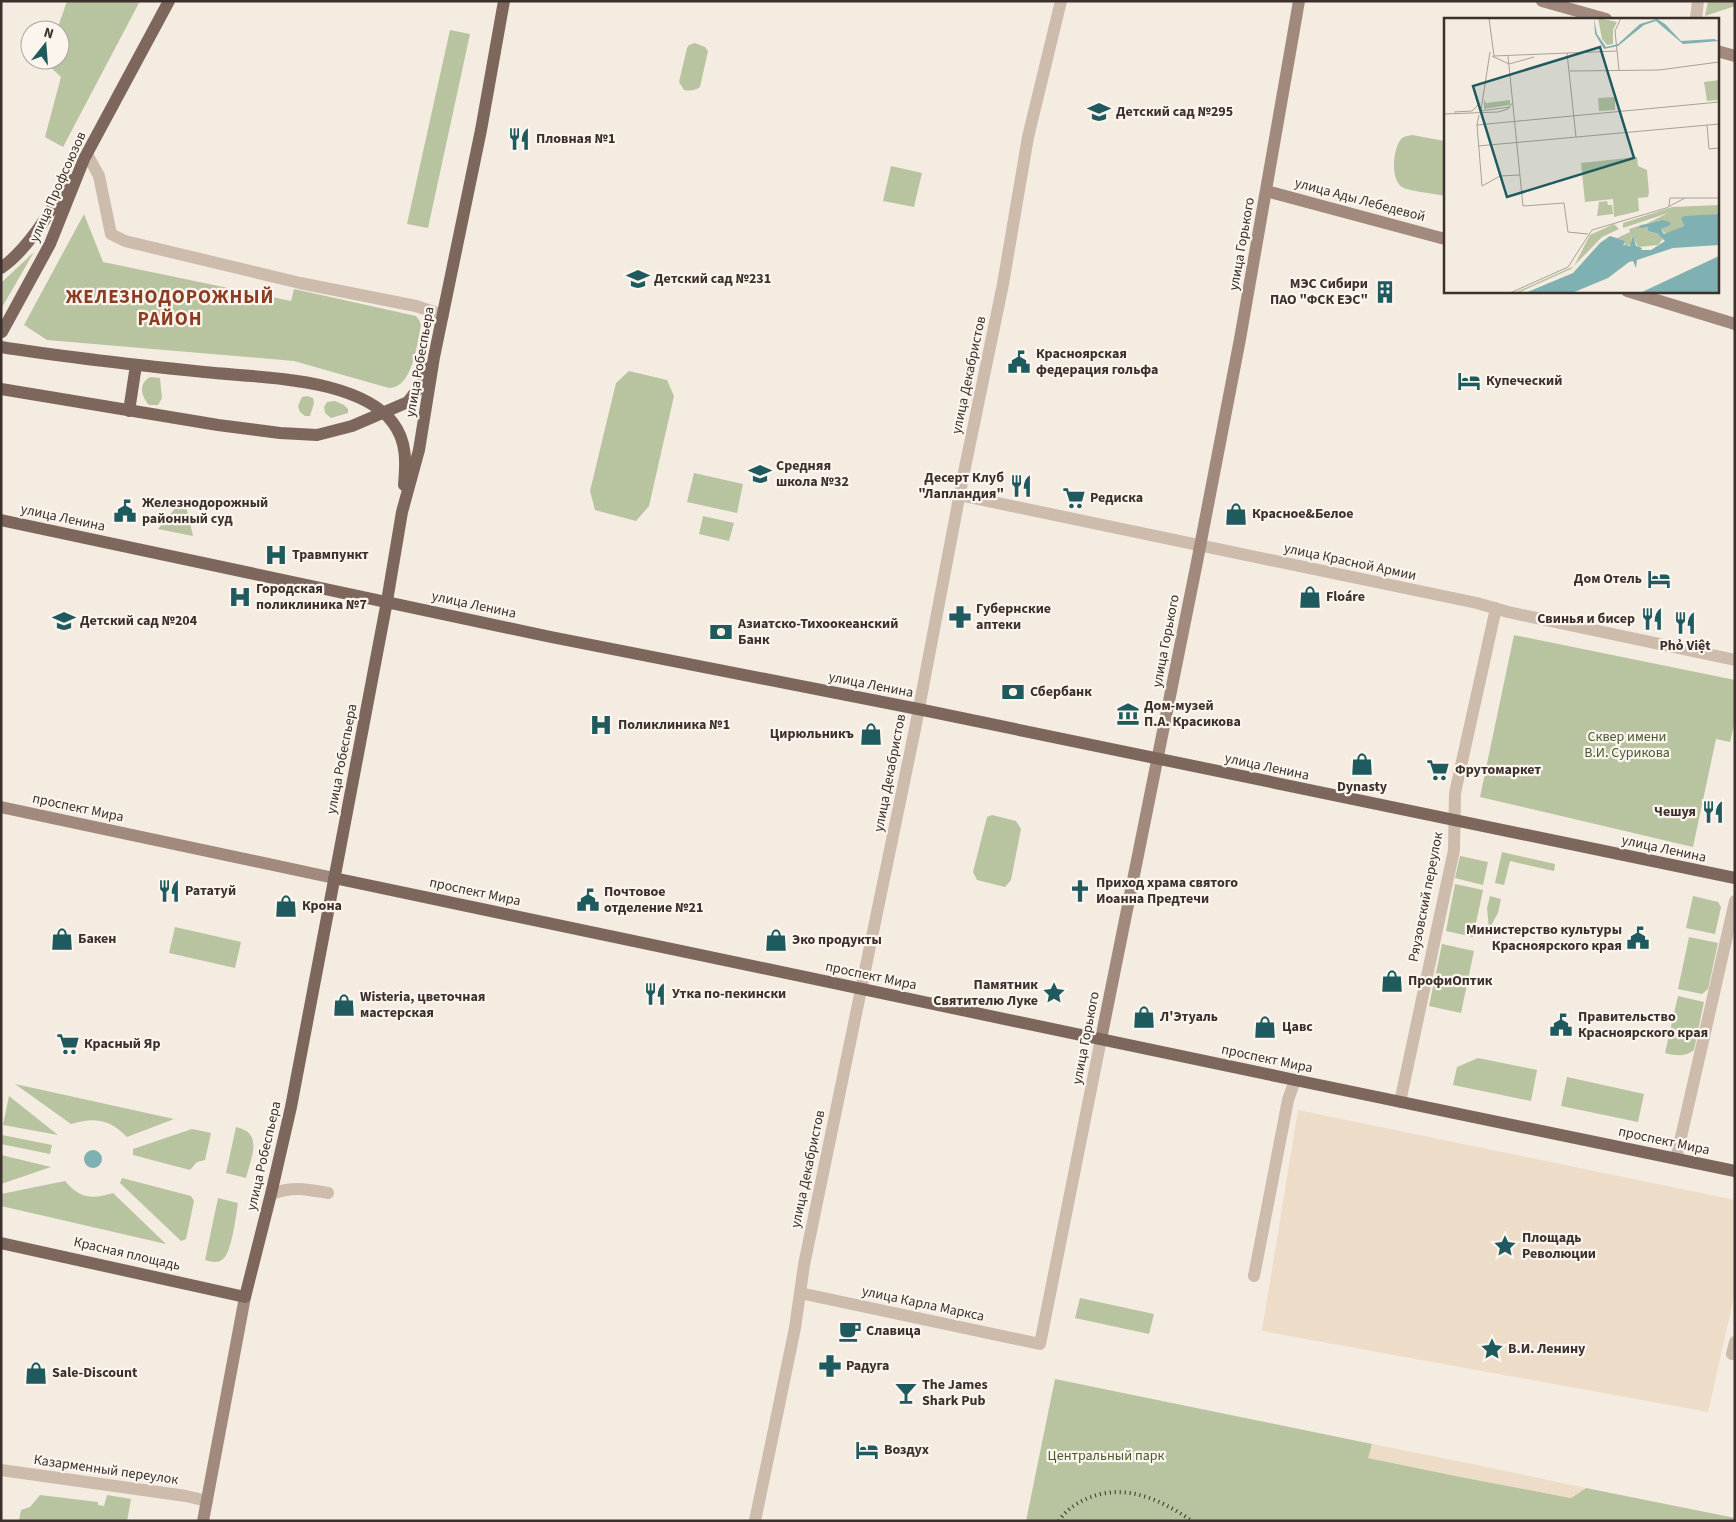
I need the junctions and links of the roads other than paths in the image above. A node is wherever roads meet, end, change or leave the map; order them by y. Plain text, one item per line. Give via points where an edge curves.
1 (169, 1) edge
2 (1061, 1) edge
3 (1299, 1) edge
4 (1542, 1) edge
5 (1698, 1) edge
6 (505, 5) edge
7 (1602, 18) edge
8 (1696, 18) edge
9 (1718, 51) edge
10 (1735, 56) edge
11 (85, 156) junction
12 (1266, 191) junction
13 (1444, 239) edge
14 (1, 268) edge
15 (1630, 292) edge
16 (443, 314) junction
17 (1735, 324) edge
18 (2, 332) edge
19 (1, 347) edge
20 (434, 357) junction
21 (136, 365) junction
22 (1, 389) edge
23 (130, 411) junction
24 (383, 413) junction
25 (959, 495) junction
26 (402, 512) junction
27 (1, 520) edge
28 (1200, 546) junction
29 (387, 602) junction
30 (1496, 608) junction
31 (1735, 660) edge
32 (918, 709) junction
33 (1157, 760) junction
34 (1, 807) edge
35 (1455, 821) junction
36 (334, 878) junction
37 (1735, 878) edge
38 (1735, 901) edge
39 (860, 989) junction
40 (1101, 1039) junction
41 (1295, 1080) junction
42 (1400, 1102) junction
43 (1676, 1159) junction
44 (1735, 1171) edge
45 (328, 1193) dead end
46 (272, 1194) junction
47 (1, 1243) edge
48 (1254, 1276) dead end
49 (800, 1293) junction
50 (245, 1296) junction
51 (1040, 1344) joint
52 (1, 1470) edge
53 (207, 1500) junction
54 (203, 1521) edge
55 (755, 1521) edge

1 - 11 main road, улица Профсоюзов
2 - 25 street, улица Декабристов via 1028,137 1003,284
3 - 12 main road, улица Горького
4 - 7 main road
5 - 8 street
6 - 16 main road, улица Робеспьера
9 - 10 main road
11 - 14 main road via 41,226
11 - 16 street via 98,176 111,234 125,241
11 - 18 main road, улица Профсоюзов via 50,244
12 - 13 main road, улица Ады Лебедевой
12 - 28 main road, улица Горького
15 - 17 main road
16 - 20 main road, улица Робеспьера
19 - 21 main road
20 - 24 main road via 408,402
20 - 26 main road, улица Робеспьера via 419,450
21 - 23 main road
21 - 24 main road via 327,386 353,394
22 - 23 main road
23 - 24 main road via 280,433 317,435 352,426
24 - 26 main road via 394,423 405,450
25 - 28 street, улица Красной Армии
25 - 32 street, улица Декабристов
26 - 29 main road, улица Робеспьера
27 - 29 main road, улица Ленина
28 - 30 street, улица Красной Армии
28 - 33 main road, улица Горького
29 - 32 main road, улица Ленина
29 - 36 main road, улица Робеспьера
30 - 31 street, улица Красной Армии
30 - 35 street, Ряузовский переулок via 1455,793
32 - 33 main road, улица Ленина
32 - 39 street, улица Декабристов
33 - 35 main road, улица Ленина
33 - 40 main road, улица Горького
34 - 36 main road, проспект Мира
35 - 37 main road, улица Ленина
35 - 42 street, Ряузовский переулок via 1454,850
36 - 39 main road, проспект Мира
36 - 46 main road, улица Робеспьера
38 - 43 street
39 - 40 main road, проспект Мира
39 - 49 street, улица Декабристов
40 - 41 main road, проспект Мира
40 - 51 street, улица Горького
41 - 42 main road, проспект Мира
41 - 48 street via 1288,1100
42 - 43 main road, проспект Мира
43 - 44 main road, проспект Мира
45 - 46 street via 298,1188
46 - 50 main road, улица Робеспьера
47 - 50 main road, Красная площадь
49 - 51 street, улица Карла Маркса
49 - 55 street, улица Декабристов
50 - 53 main road, улица Робеспьера
52 - 53 street, Казарменный переулок
53 - 54 main road, улица Робеспьера

